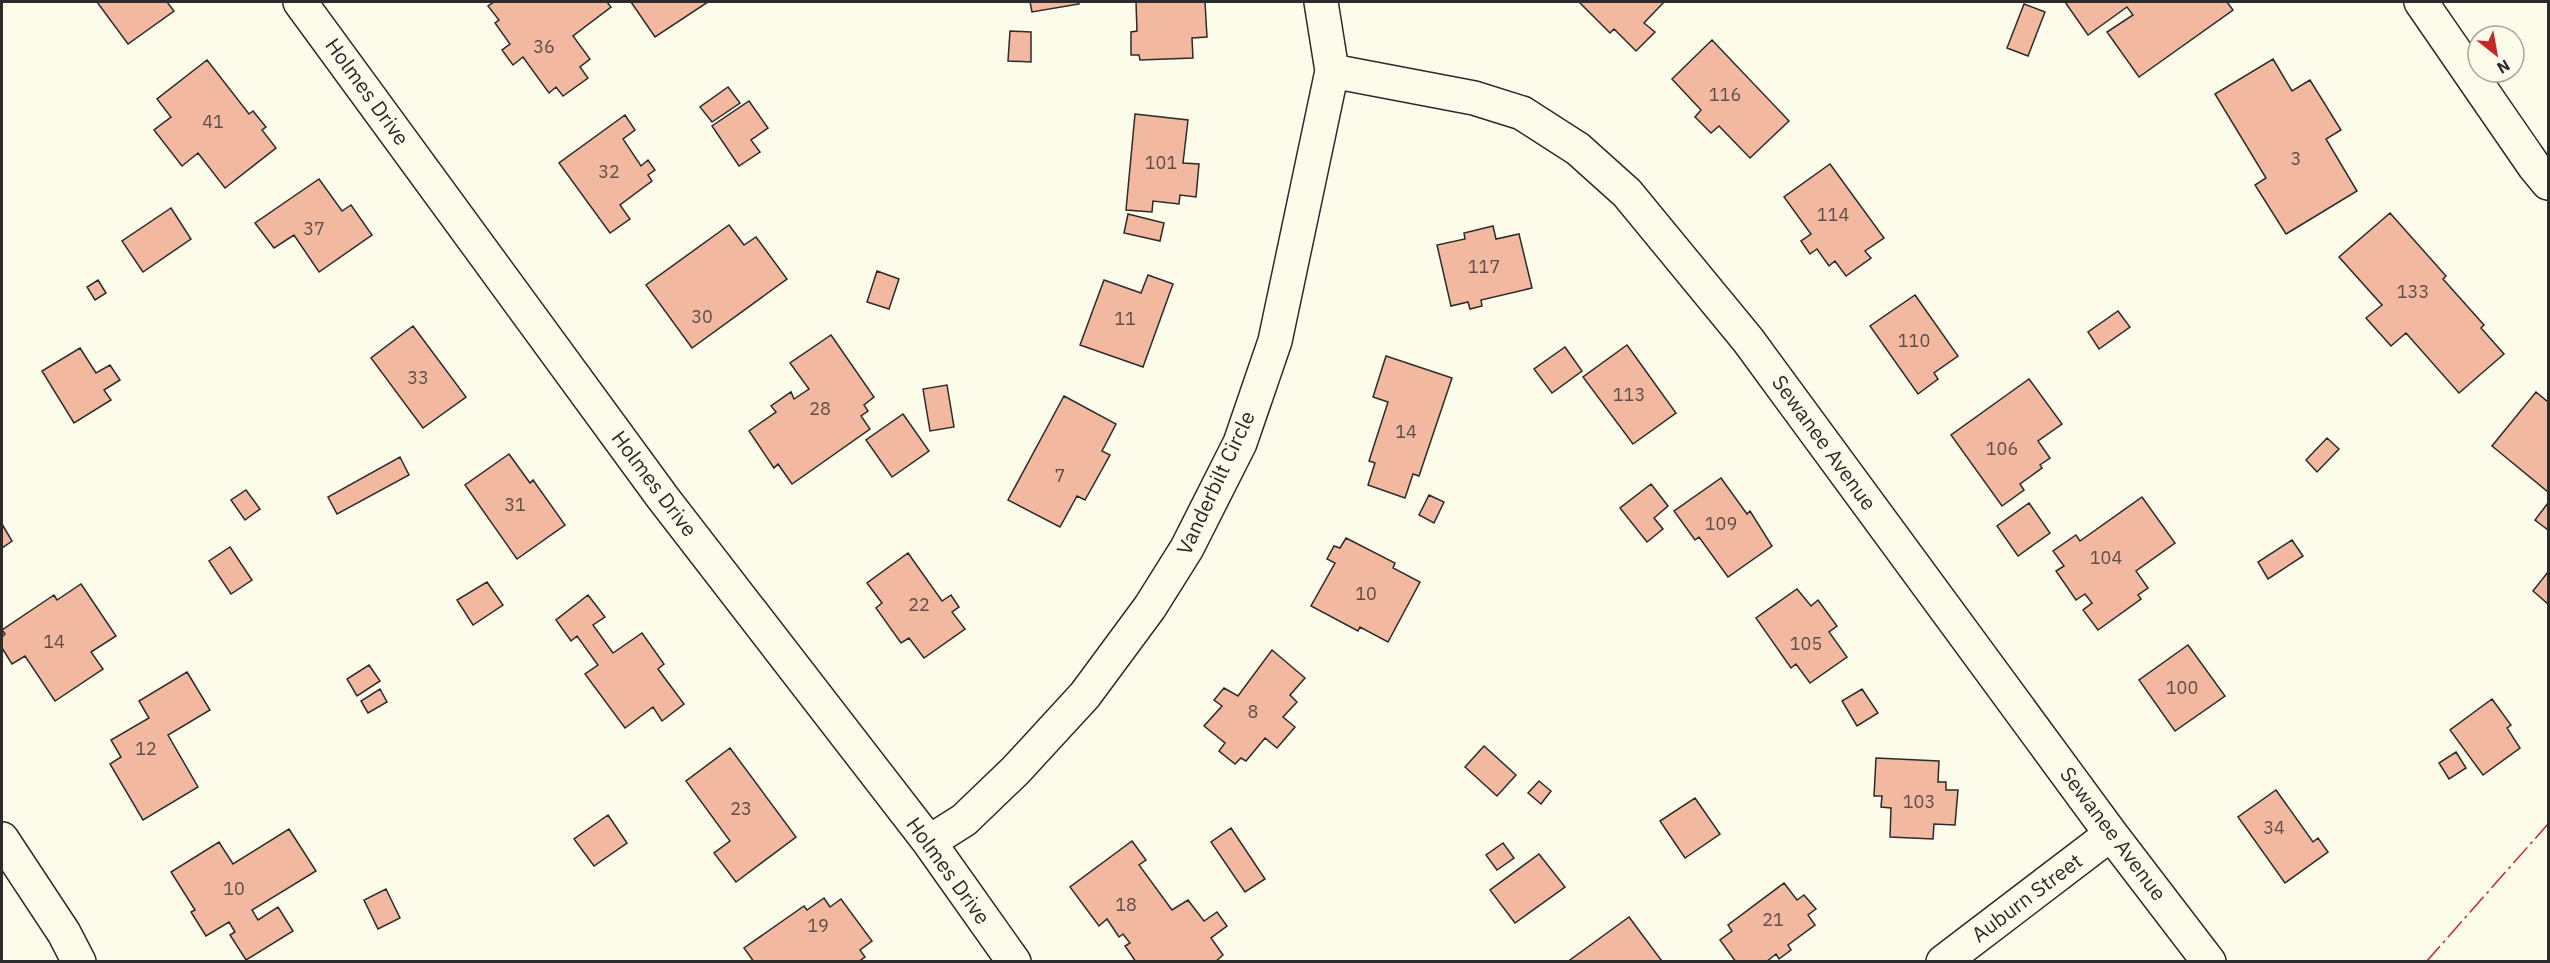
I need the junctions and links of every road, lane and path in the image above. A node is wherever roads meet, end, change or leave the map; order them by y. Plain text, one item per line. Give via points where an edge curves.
1 (300, 2) edge
2 (1322, 2) edge
3 (2421, 2) edge
4 (1332, 71) junction
5 (2544, 168) edge
6 (2111, 834) junction
7 (2, 839) edge
8 (929, 842) junction
9 (79, 962) edge
10 (1014, 962) edge
11 (1943, 962) edge
12 (2209, 962) edge

1 - 8 street, Holmes Drive via 663,498
2 - 4 street, Vanderbilt Circle
3 - 5 street
4 - 6 street, Sewanee Avenue via 1474,98 1522,113 1578,149 1627,193 1748,340
4 - 8 street, Vanderbilt Circle via 1275,342 1240,443 1187,548 1150,607 1084,695 964,820
6 - 11 street, Auburn Street
6 - 12 street, Sewanee Avenue
7 - 9 street
8 - 10 street, Holmes Drive

